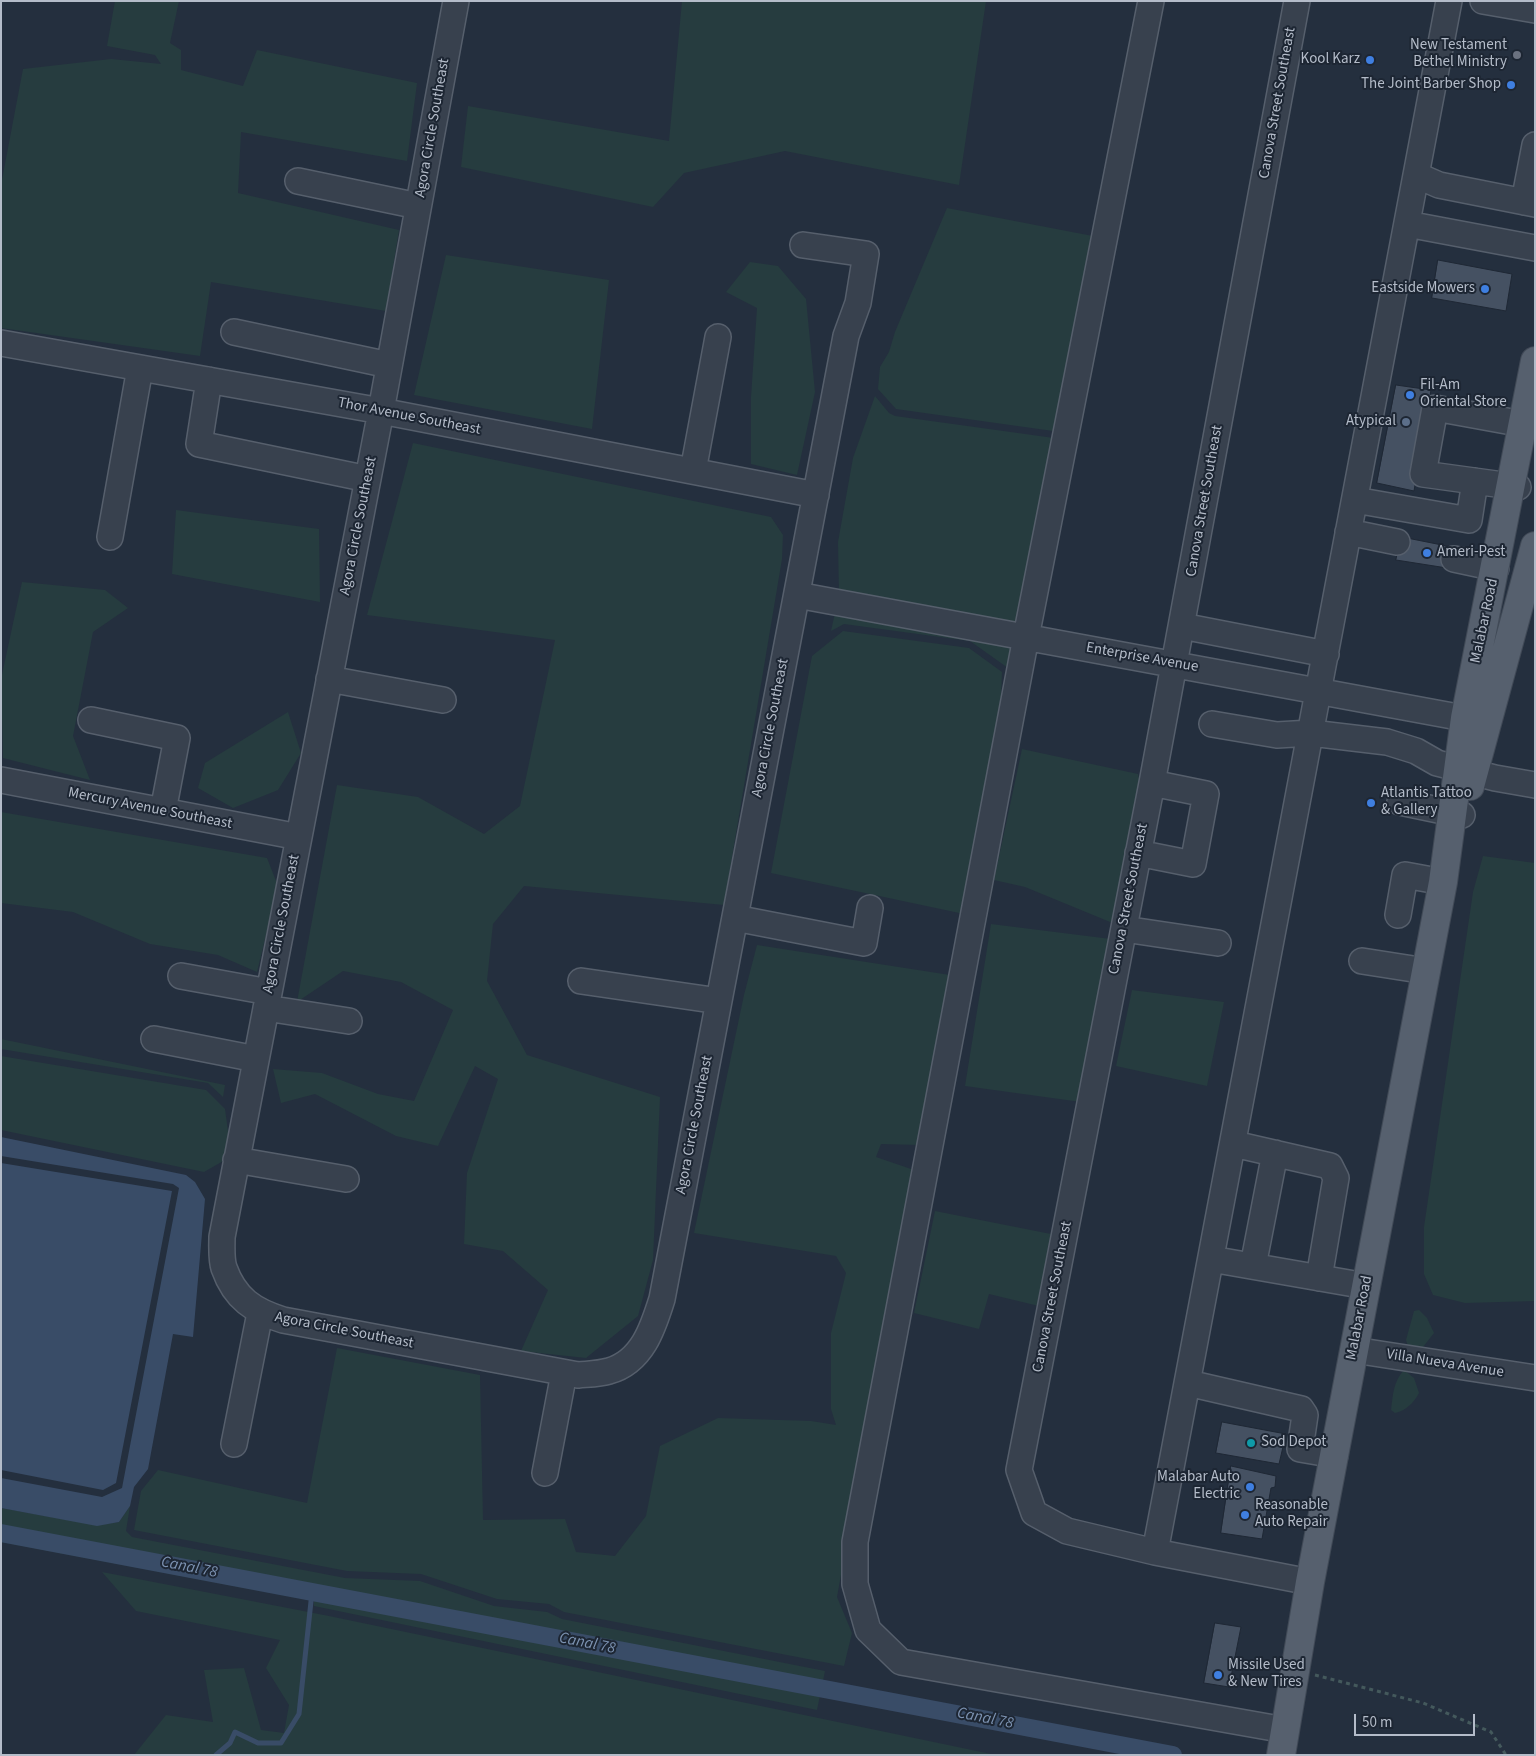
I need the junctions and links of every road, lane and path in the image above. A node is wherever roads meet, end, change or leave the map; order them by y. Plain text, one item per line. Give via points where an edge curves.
1 (456, 1) edge
2 (1151, 1) edge
3 (1297, 1) edge
4 (1449, 1) edge
5 (1483, 1) edge
6 (1535, 10) edge
7 (1535, 145) edge
8 (1416, 175) junction
9 (298, 181) dead end
10 (1530, 203) edge
11 (418, 206) junction
12 (1407, 224) junction
13 (803, 245) dead end
14 (1535, 248) edge
15 (234, 332) dead end
16 (718, 337) dead end
17 (1, 343) edge
18 (1535, 361) edge
19 (389, 365) junction
20 (140, 368) junction
21 (209, 380) junction
22 (381, 411) junction
23 (1521, 435) junction
24 (693, 471) junction
25 (368, 479) junction
26 (1475, 481) junction
27 (1515, 487) junction
28 (816, 495) junction
29 (1355, 500) junction
30 (1348, 532) junction
31 (110, 537) dead end
32 (1397, 542) dead end
33 (1535, 546) edge
34 (1454, 559) dead end
35 (1496, 568) junction
36 (1530, 586) edge
37 (797, 595) junction
38 (1182, 626) junction
39 (1026, 638) junction
40 (1326, 654) junction
41 (1174, 664) junction
42 (330, 679) junction
43 (1318, 692) junction
44 (444, 700) dead end
45 (92, 720) dead end
46 (1476, 720) junction
47 (1212, 724) dead end
48 (1311, 734) junction
49 (1466, 770) junction
50 (1, 780) edge
51 (1152, 783) junction
52 (1535, 785) edge
53 (1400, 802) dead end
54 (163, 811) junction
55 (1457, 813) junction
56 (299, 837) junction
57 (1138, 854) junction
58 (1443, 882) junction
59 (870, 908) dead end
60 (1398, 915) dead end
61 (735, 918) junction
62 (1124, 929) junction
63 (1218, 943) dead end
64 (1362, 960) dead end
65 (1426, 971) junction
66 (181, 976) dead end
67 (581, 981) dead end
68 (268, 1000) junction
69 (719, 1001) junction
70 (349, 1021) dead end
71 (154, 1039) dead end
72 (256, 1059) junction
73 (1234, 1144) junction
74 (1275, 1153) junction
75 (236, 1160) junction
76 (346, 1179) dead end
77 (1212, 1259) junction
78 (1253, 1266) junction
79 (1319, 1278) junction
80 (1366, 1286) junction
81 (260, 1313) junction
82 (1354, 1350) junction
83 (564, 1373) junction
84 (1535, 1378) edge
85 (1188, 1383) junction
86 (234, 1444) dead end
87 (1335, 1455) junction
88 (545, 1473) dead end
89 (1155, 1552) junction
90 (1310, 1582) junction
91 (1295, 1670) junction
92 (1283, 1742) edge
93 (1506, 1755) edge

1 - 11 street, Agora Circle Southeast
2 - 39 street
3 - 38 street, Canova Street Southeast
4 - 8 street
5 - 6 street
7 - 10 street
8 - 10 street via 1439,186
8 - 12 street
9 - 11 street
11 - 19 street, Agora Circle Southeast
12 - 14 street
12 - 29 street
13 - 28 street, Agora Circle Southeast via 866,254 858,303 846,336
15 - 19 street
16 - 24 street
17 - 20 street, Thor Avenue Southeast
18 - 23 main road
19 - 22 street, Agora Circle Southeast
20 - 21 street, Thor Avenue Southeast
20 - 31 street
21 - 22 street, Thor Avenue Southeast
21 - 25 street via 198,444
22 - 24 street, Thor Avenue Southeast
22 - 25 street, Agora Circle Southeast
23 - 26 street via 1435,408 1423,474
23 - 27 main road via 1521,470
24 - 28 street, Thor Avenue Southeast
25 - 42 street, Agora Circle Southeast
26 - 27 street
26 - 29 street via 1469,520
27 - 35 main road, Malabar Road
27 - 36 main road via 1504,565 1507,573
28 - 37 street, Agora Circle Southeast
29 - 30 street
30 - 32 street
30 - 40 street
33 - 36 main road, Malabar Road
34 - 35 street
35 - 46 main road, Malabar Road
36 - 46 main road, Malabar Road
37 - 39 street, Enterprise Avenue
37 - 61 street, Agora Circle Southeast
38 - 40 street
38 - 41 street, Canova Street Southeast
39 - 41 street, Enterprise Avenue
39 - 92 street via 855,1542 855,1584 868,1630 901,1662
40 - 43 street
41 - 43 street, Enterprise Avenue
41 - 51 street, Canova Street Southeast
42 - 44 street
42 - 56 street, Agora Circle Southeast
43 - 46 street, Enterprise Avenue
43 - 48 street
45 - 54 street via 177,738
46 - 49 main road, Malabar Road
47 - 48 street via 1277,735
48 - 49 street via 1387,742 1416,751 1437,763
48 - 73 street
49 - 52 street
49 - 55 main road, Malabar Road
50 - 54 street, Mercury Avenue Southeast
51 - 57 street, Canova Street Southeast
51 - 57 street via 1206,794 1193,864
53 - 55 street
54 - 56 street, Mercury Avenue Southeast
55 - 58 main road, Malabar Road
56 - 68 street, Agora Circle Southeast
57 - 62 street, Canova Street Southeast
58 - 60 street via 1405,875
58 - 65 main road, Malabar Road
59 - 61 street via 864,943
61 - 69 street, Agora Circle Southeast
62 - 63 street
62 - 89 street, Canova Street Southeast via 1019,1470 1034,1514 1067,1532
64 - 65 street
65 - 80 main road, Malabar Road
66 - 68 street
67 - 69 street
68 - 70 street
68 - 72 street, Agora Circle Southeast
69 - 83 street, Agora Circle Southeast via 662,1299 651,1332 635,1356 611,1371 578,1375
71 - 72 street
72 - 75 street, Agora Circle Southeast
73 - 74 street
73 - 77 street
74 - 78 street
74 - 79 street via 1330,1166 1336,1178
75 - 76 street
75 - 81 street, Agora Circle Southeast via 222,1236 224,1268 240,1297
77 - 78 street
77 - 85 street
78 - 79 street
79 - 80 street
80 - 82 main road, Malabar Road
81 - 83 street, Agora Circle Southeast
81 - 86 street
82 - 84 street, Villa Nueva Avenue
82 - 87 main road, Malabar Road
83 - 88 street
85 - 87 street via 1301,1409 1305,1414 1300,1449
85 - 89 street
87 - 90 main road, Malabar Road
89 - 90 street, Canova Street Southeast
90 - 91 main road, Malabar Road
91 - 92 main road, Malabar Road
91 - 93 path via 1423,1703 1491,1732

